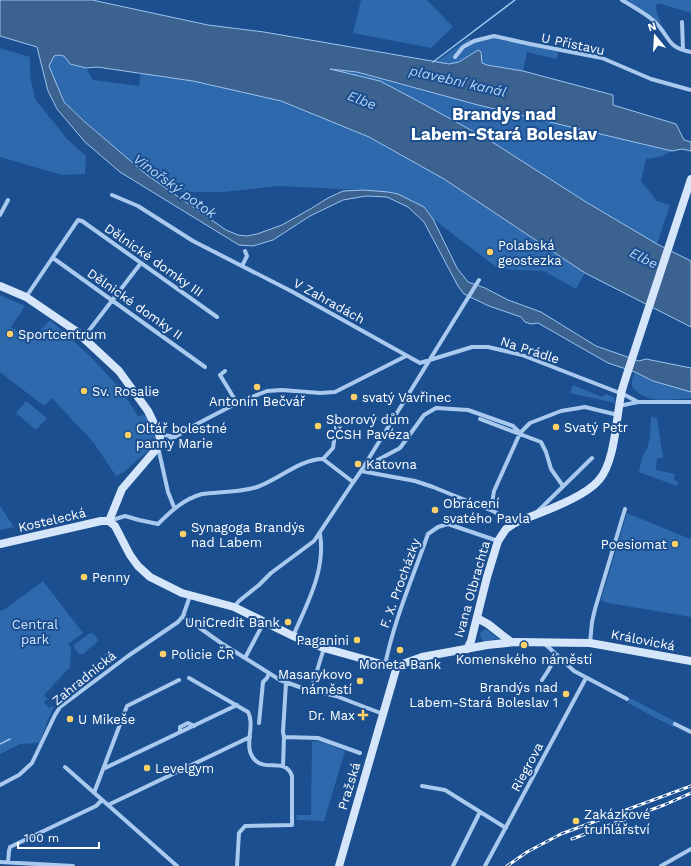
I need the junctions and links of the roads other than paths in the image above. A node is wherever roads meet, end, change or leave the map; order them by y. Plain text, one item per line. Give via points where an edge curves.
1 (622, 0) edge
2 (682, 22) dead end
3 (683, 50) junction
4 (691, 52) edge
5 (455, 57) dead end
6 (691, 90) edge
7 (691, 179) edge
8 (690, 189) edge
9 (112, 195) dead end
10 (8, 200) dead end
11 (0, 215) edge
12 (245, 251) dead end
13 (53, 258) junction
14 (141, 263) junction
15 (242, 266) junction
16 (479, 280) dead end
17 (0, 286) edge
18 (26, 297) junction
19 (113, 301) junction
20 (217, 317) dead end
21 (84, 337) junction
22 (406, 356) junction
23 (430, 361) junction
24 (205, 367) dead end
25 (225, 372) dead end
26 (621, 394) junction
27 (638, 402) junction
28 (691, 402) edge
29 (238, 403) junction
30 (619, 406) junction
31 (618, 415) junction
32 (480, 419) dead end
33 (337, 421) dead end
34 (520, 433) junction
35 (159, 434) junction
36 (175, 437) junction
37 (158, 447) junction
38 (592, 458) dead end
39 (323, 459) junction
40 (364, 466) junction
41 (361, 471) junction
42 (353, 482) junction
43 (563, 486) junction
44 (174, 507) junction
45 (491, 510) junction
46 (625, 510) dead end
47 (534, 515) junction
48 (109, 521) junction
49 (515, 523) junction
50 (320, 534) junction
51 (498, 540) junction
52 (0, 544) edge
53 (190, 596) junction
54 (234, 607) junction
55 (183, 616) junction
56 (477, 618) junction
57 (265, 621) junction
58 (293, 636) junction
59 (511, 642) junction
60 (590, 642) junction
61 (544, 643) junction
62 (322, 647) junction
63 (467, 649) junction
64 (554, 653) junction
65 (245, 658) junction
66 (691, 661) edge
67 (385, 665) junction
68 (397, 666) junction
69 (269, 673) junction
70 (189, 678) dead end
71 (586, 678) junction
72 (179, 680) dead end
73 (542, 680) dead end
74 (286, 683) junction
75 (311, 690) junction
76 (627, 699) dead end
77 (237, 705) junction
78 (383, 714) junction
79 (259, 723) dead end
80 (675, 724) dead end
81 (691, 732) edge
82 (284, 737) junction
83 (250, 738) junction
84 (360, 753) dead end
85 (283, 766) junction
86 (65, 767) dead end
87 (103, 770) junction
88 (0, 785) edge
89 (422, 786) dead end
90 (94, 793) junction
91 (102, 800) junction
92 (108, 805) junction
93 (480, 812) junction
94 (506, 828) junction
95 (691, 849) edge
96 (0, 862) edge
97 (8, 862) junction
98 (73, 866) edge
99 (177, 866) edge
100 (237, 866) edge
101 (339, 866) edge
102 (454, 866) edge
103 (485, 866) edge
104 (661, 866) edge

1 - 3 street via 651,19 676,48
2 - 3 street
3 - 4 street
5 - 6 street, U Přístavu via 463,47 474,41 494,36 602,58 651,79
7 - 8 main road, Ivana Olbrachta
8 - 26 main road, Ivana Olbrachta
9 - 15 street, V Zahradách via 138,206 193,241
10 - 11 street
12 - 15 street via 247,256
13 - 14 street, Dělnické domky III via 78,220
13 - 18 street
13 - 19 street, Dělnické domky II
14 - 19 street
14 - 20 street, Dělnické domky III
15 - 22 street, V Zahradách
16 - 23 street
17 - 18 main road
18 - 21 main road
19 - 21 street
19 - 24 street, Dělnické domky II
21 - 35 main road via 119,371 148,412
22 - 23 street, V Zahradách via 420,363
22 - 29 street via 335,392 267,391
23 - 26 street, Na Prádle via 472,347 488,347 522,355
23 - 40 street
25 - 29 street via 220,375
26 - 27 street, Na Prádle
26 - 30 main road, Ivana Olbrachta
27 - 28 street
27 - 30 street
29 - 36 street
30 - 31 main road, Ivana Olbrachta
31 - 34 street via 585,406 561,410 530,423
31 - 47 main road, Ivana Olbrachta via 610,459 599,481 571,500
32 - 34 street
33 - 39 street via 333,448
34 - 40 street via 513,426 468,410 436,408 424,415 400,448
34 - 43 street via 541,442 551,469
34 - 45 street via 494,491
35 - 36 street
35 - 37 main road
36 - 37 street
37 - 44 street
37 - 48 main road via 122,489
38 - 43 street
39 - 42 street
39 - 44 street via 307,462 256,487 202,494
40 - 41 street
41 - 42 street
41 - 45 street via 415,481
42 - 50 street
43 - 47 street
44 - 48 street via 158,524 125,516
45 - 49 street
46 - 60 street via 595,609
47 - 49 main road, Ivana Olbrachta
48 - 52 main road, Kostelecká
48 - 53 main road via 115,526 130,555 146,574
49 - 51 main road, Ivana Olbrachta via 506,529
50 - 54 street via 314,542 271,573
50 - 58 street via 322,552 318,576
51 - 56 main road, Ivana Olbrachta
51 - 67 street, F. X. Procházky via 448,524 428,534 394,627
53 - 54 main road
53 - 55 street
54 - 57 main road
55 - 65 street
55 - 88 street, Zahradnická via 60,707 32,763 19,775
56 - 59 main road
56 - 63 main road, Ivana Olbrachta
57 - 58 main road
57 - 65 street
58 - 62 main road
59 - 61 main road, Královická
59 - 63 main road, Královická
60 - 61 main road, Královická
60 - 66 main road, Královická
61 - 64 street
62 - 67 main road
62 - 75 street
63 - 68 main road, Ivana Olbrachta via 422,657
64 - 71 street
64 - 73 street via 549,671
65 - 69 street
67 - 68 main road
68 - 78 main road
69 - 74 street
69 - 79 street via 263,682
70 - 77 street
71 - 76 street
71 - 94 street, Riegrova
72 - 87 street via 127,706
74 - 75 street
74 - 82 street
75 - 78 street via 342,698
77 - 83 street via 248,712 250,717
77 - 87 street
78 - 101 main road, Pražská
80 - 81 street
82 - 84 street via 318,738
82 - 85 street
83 - 85 street via 251,756 256,762
83 - 92 street
85 - 100 street via 292,776 292,824 245,826 239,833
86 - 90 street
87 - 90 street
89 - 93 street via 446,790
90 - 91 street
91 - 92 street
91 - 97 street via 96,806 10,846
92 - 99 street
93 - 94 street
93 - 102 street
94 - 103 street, Riegrova
95 - 104 street
96 - 97 street
97 - 98 street

